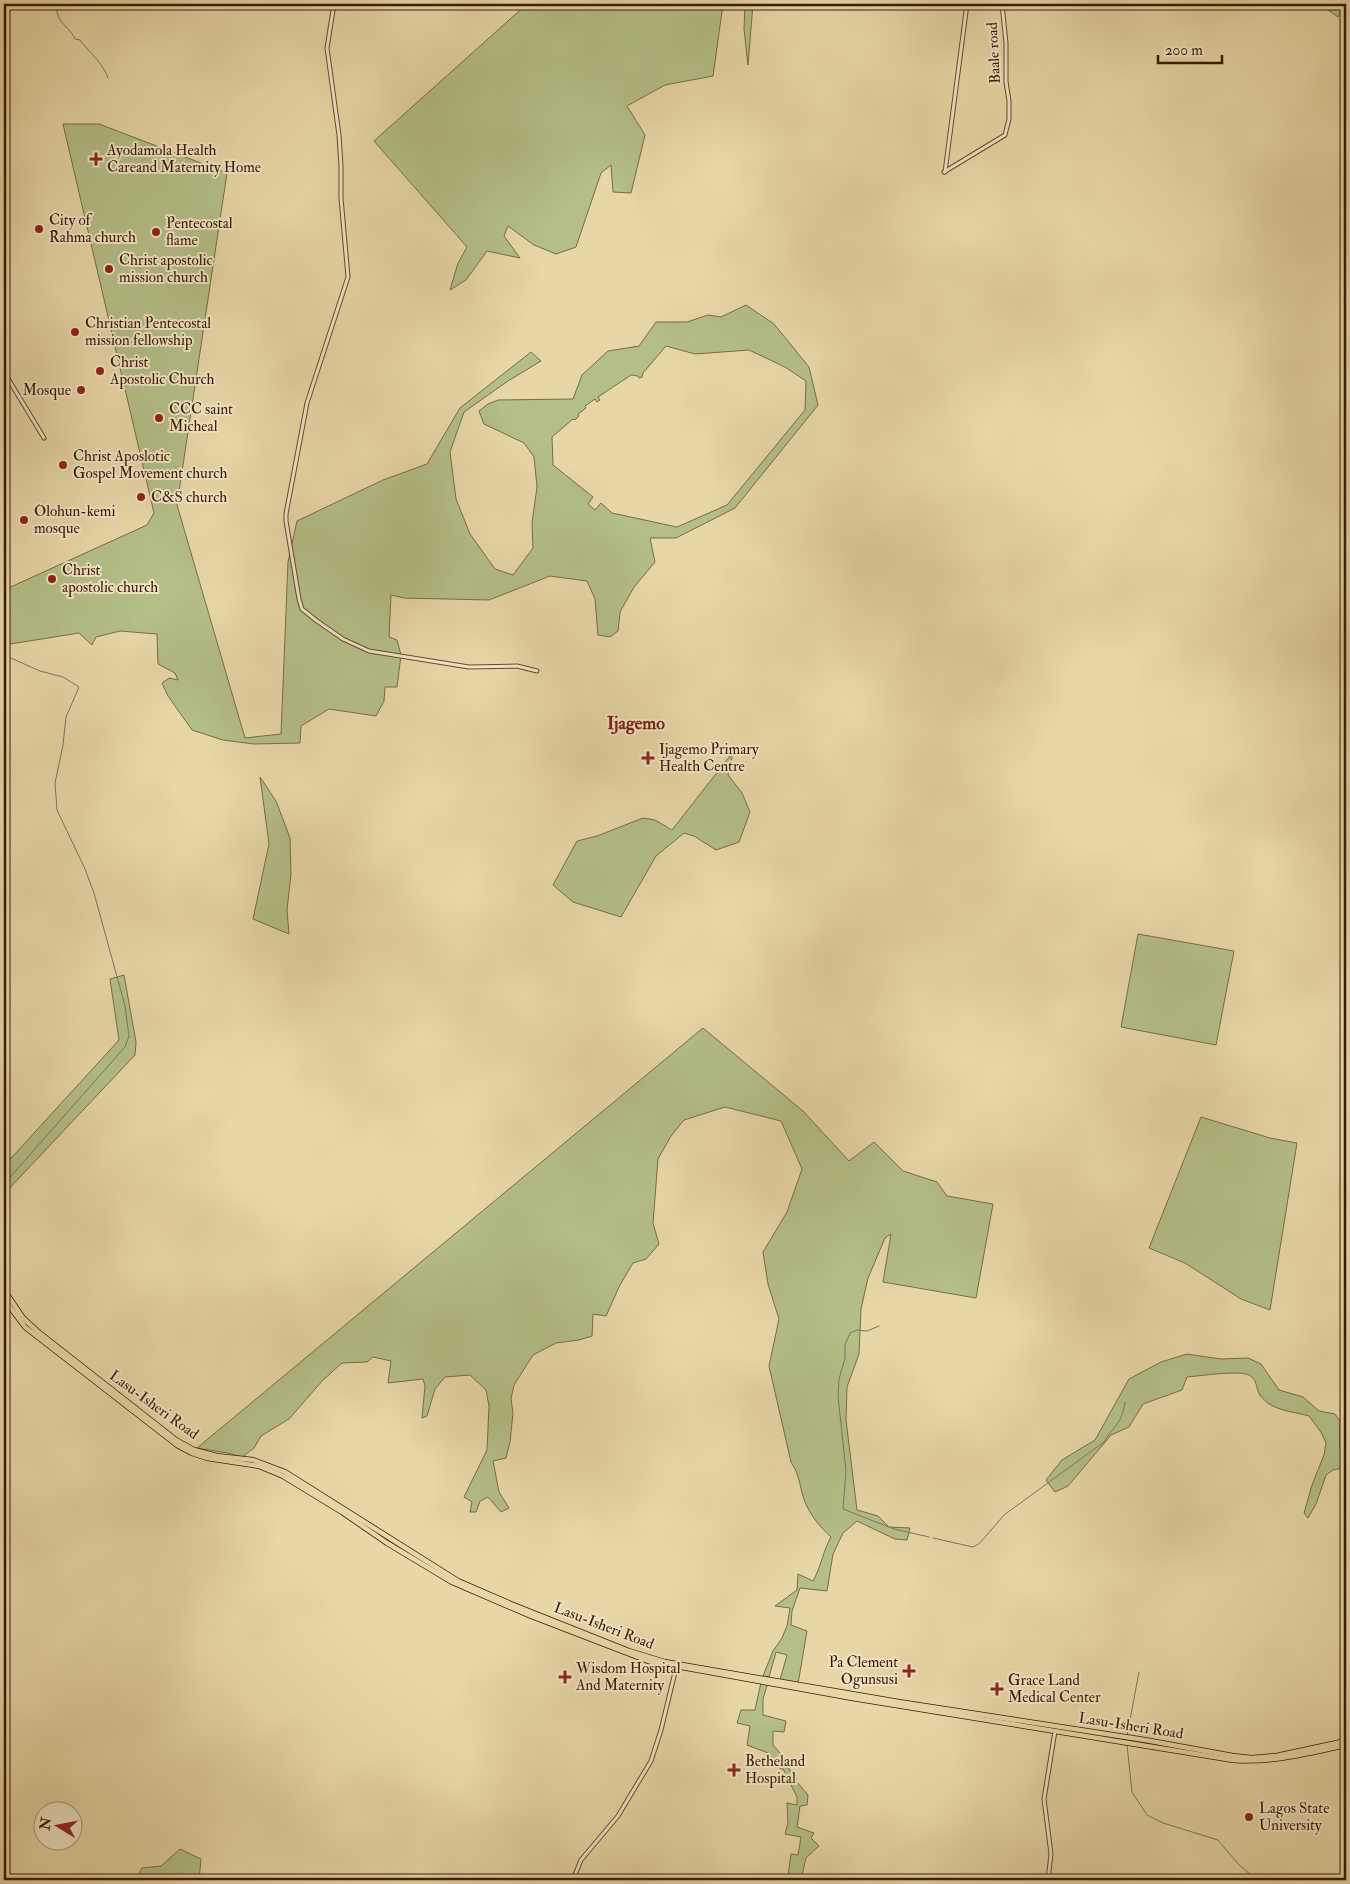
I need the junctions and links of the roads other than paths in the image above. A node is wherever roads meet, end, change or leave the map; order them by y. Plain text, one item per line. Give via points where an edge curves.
1 (334, 4) edge
2 (967, 4) edge
3 (1002, 4) edge
4 (4, 372) edge
5 (44, 438) dead end
6 (537, 671) dead end
7 (4, 1290) edge
8 (4, 1299) edge
9 (21, 1319) junction
10 (510, 1606) junction
11 (676, 1668) junction
12 (928, 1709) junction
13 (1056, 1731) junction
14 (1127, 1740) junction
15 (1346, 1743) edge
16 (573, 1880) edge
17 (1049, 1880) edge

1 - 6 street via 327,48 339,135 348,277 307,403 286,514 302,609 342,639 369,651 469,667 517,666
2 - 3 street, Baale road via 944,172 1005,135 1009,101
4 - 5 street
7 - 9 main road, Lasu-Isheri Road
8 - 9 main road, Lasu-Isheri Road
9 - 10 main road, Lasu-Isheri Road via 35,1334 192,1454 259,1466 283,1476 452,1582
10 - 11 main road, Lasu-Isheri Road via 632,1656
10 - 12 main road, Lasu-Isheri Road via 652,1659
11 - 12 main road, Lasu-Isheri Road
11 - 16 street via 651,1761 618,1816 581,1860
12 - 13 main road, Lasu-Isheri Road
12 - 14 main road, Lasu-Isheri Road
13 - 14 main road, Lasu-Isheri Road
13 - 17 street via 1044,1799 1051,1854
14 - 15 main road, Lasu-Isheri Road via 1252,1758

